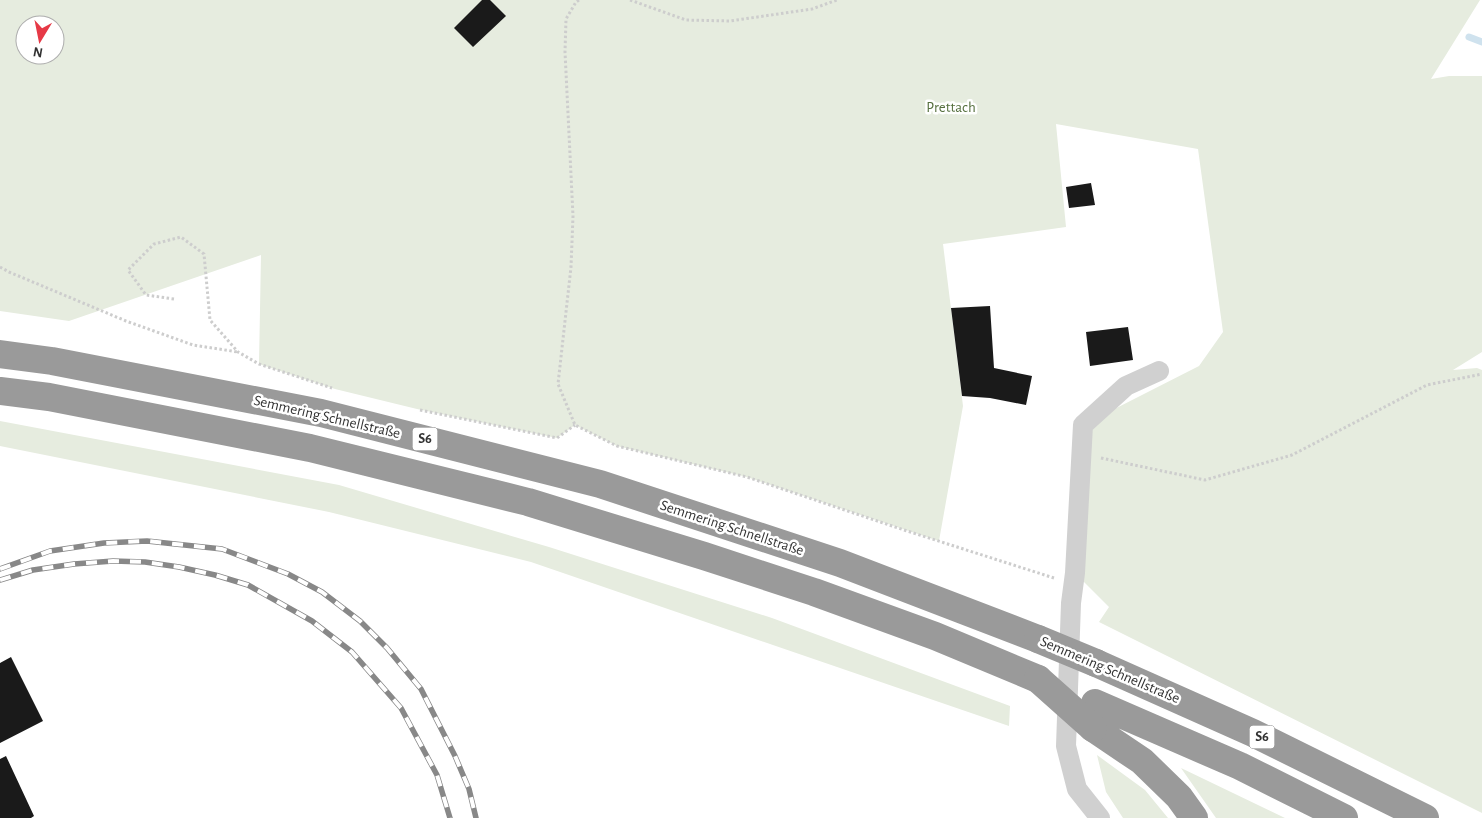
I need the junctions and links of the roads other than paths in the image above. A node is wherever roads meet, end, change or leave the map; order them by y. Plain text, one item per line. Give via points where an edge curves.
1 (0, 354) edge
2 (1159, 371) dead end
3 (0, 391) edge
4 (1094, 716) junction
5 (1100, 818) edge
6 (1194, 818) edge
7 (1344, 818) edge
8 (1425, 818) edge

1 - 8 highway, Semmering Schnellstraße / S6, bridge via 321,413 600,484 840,563 1038,639 1253,732
2 - 5 street via 1126,386 1083,425 1071,603 1066,746 1077,789
3 - 4 highway, S6 via 49,397 310,448 528,502 814,592 935,636 1038,679
4 - 6 highway via 1179,797
4 - 7 highway, S6 via 1240,766

